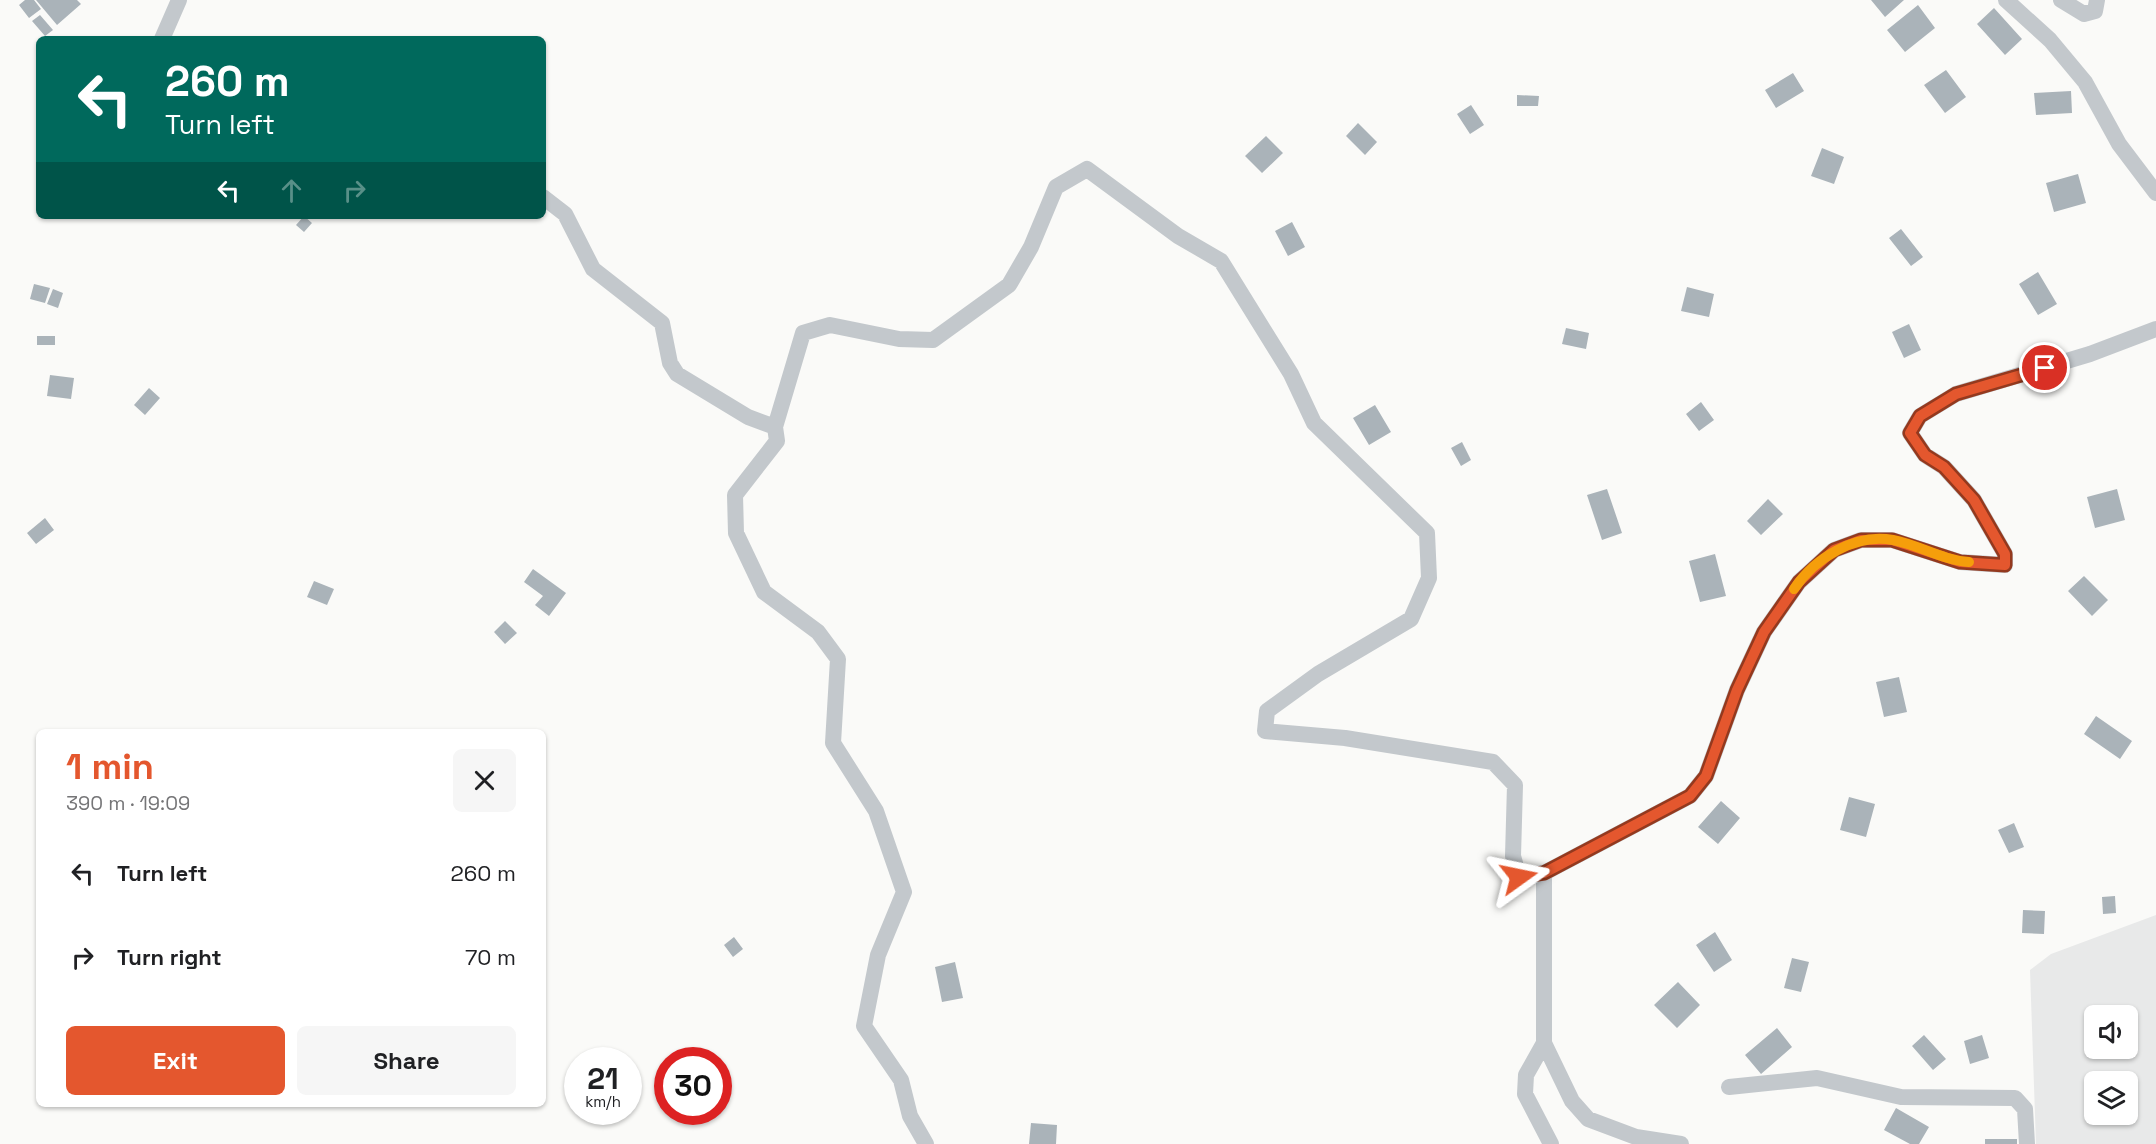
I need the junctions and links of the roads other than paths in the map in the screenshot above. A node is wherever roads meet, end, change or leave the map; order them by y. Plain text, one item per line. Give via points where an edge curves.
1 (179, 0) edge
2 (2006, 0) edge
3 (2061, 0) edge
4 (2097, 0) edge
5 (163, 36) edge
6 (2156, 193) edge
7 (546, 199) edge
8 (2153, 332) edge
9 (775, 427) junction
10 (1544, 873) junction
11 (1544, 1043) junction
12 (1729, 1087) dead end
13 (926, 1144) edge
14 (1551, 1144) edge
15 (1681, 1144) edge
16 (2027, 1144) edge

1 - 5 street
2 - 6 street via 2050,40 2085,82 2119,144
3 - 4 street via 2084,14 2095,11
7 - 9 street via 565,214 593,269 662,323 670,363 677,374 748,417
8 - 10 street via 1956,394 1920,416 1910,433 1925,455 1944,467 1974,500 2005,554 2005,565 1960,562 1892,540 1861,540 1834,550 1799,582 1764,632 1737,690 1706,776 1690,796
9 - 10 street via 803,333 830,325 899,339 933,340 1009,285 1031,247 1056,187 1087,169 1178,236 1221,261 1291,374 1314,423 1427,533 1429,578 1411,619 1318,674 1267,711 1265,731 1345,738 1493,762 1515,785 1513,856 1519,877
9 - 13 street via 777,441 735,495 736,533 764,592 818,632 838,659 833,743 876,810 904,892 878,955 864,1026 901,1080 910,1116
10 - 11 street
11 - 14 street via 1526,1075 1525,1094
11 - 15 street via 1572,1101 1588,1119 1636,1137
12 - 16 street via 1816,1078 1901,1097 2015,1098 2025,1110

